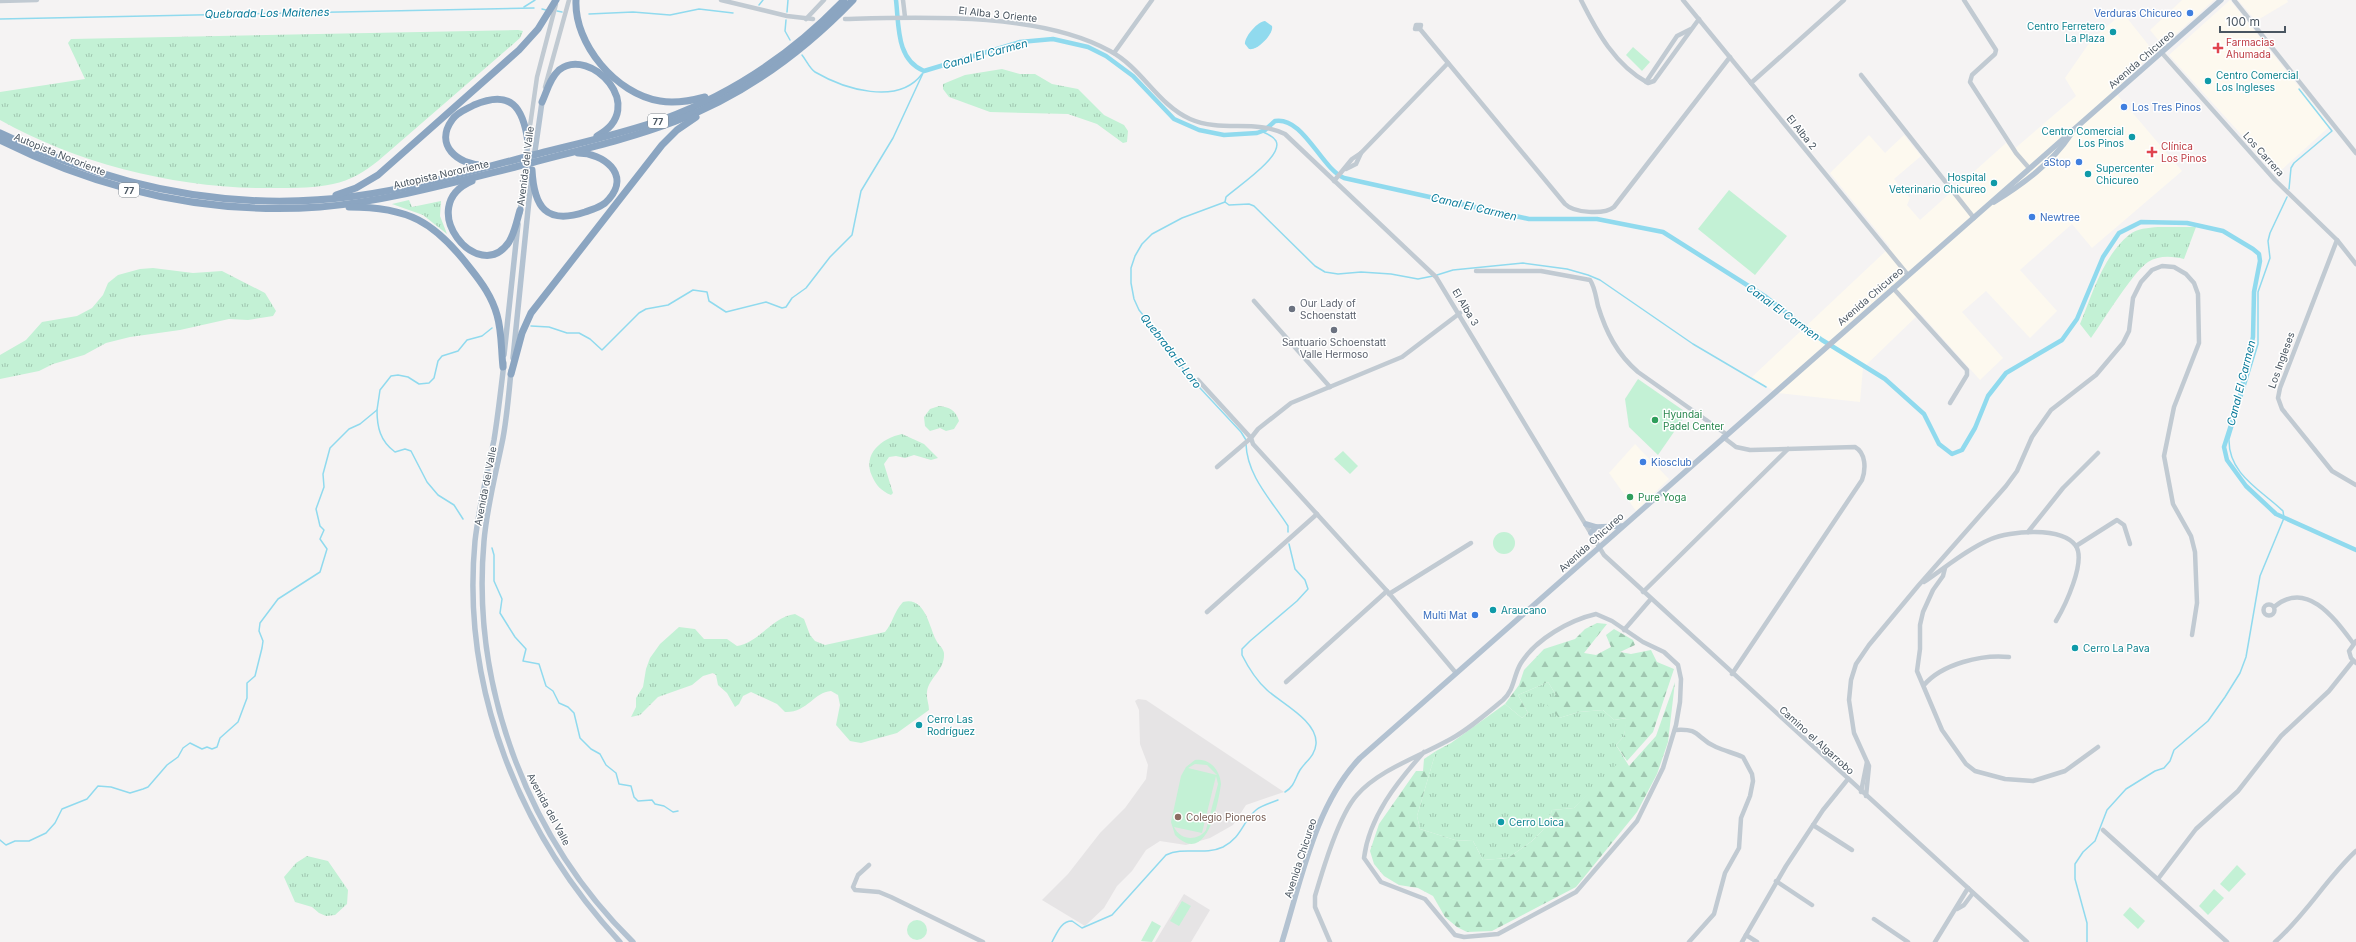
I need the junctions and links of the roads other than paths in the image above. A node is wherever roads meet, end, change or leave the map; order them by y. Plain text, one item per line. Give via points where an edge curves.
1 (37, 0) edge
2 (556, 0) edge
3 (569, 0) edge
4 (576, 0) edge
5 (721, 0) edge
6 (824, 0) edge
7 (844, 0) edge
8 (853, 0) edge
9 (903, 0) edge
10 (1152, 0) edge
11 (1581, 0) edge
12 (1683, 0) edge
13 (1844, 0) edge
14 (1964, 0) edge
15 (2221, 0) edge
16 (2234, 0) edge
17 (0, 1) edge
18 (903, 17) junction
19 (806, 19) junction
20 (813, 19) dead end
21 (845, 19) dead end
22 (1699, 19) junction
23 (1420, 29) dead end
24 (1114, 53) junction
25 (2162, 53) junction
26 (1730, 58) junction
27 (1448, 63) junction
28 (1861, 75) dead end
29 (1751, 82) junction
30 (726, 90) junction
31 (542, 102) junction
32 (712, 105) junction
33 (1262, 126) joint
34 (2073, 131) junction
35 (0, 133) edge
36 (0, 140) edge
37 (528, 142) junction
38 (585, 142) junction
39 (570, 152) junction
40 (2356, 153) edge
41 (515, 163) junction
42 (493, 168) junction
43 (2029, 168) junction
44 (532, 170) junction
45 (1334, 181) junction
46 (313, 200) junction
47 (320, 207) junction
48 (1986, 207) junction
49 (520, 210) junction
50 (1974, 218) junction
51 (2337, 240) junction
52 (2356, 264) edge
53 (1476, 272) dead end
54 (1908, 275) junction
55 (1893, 288) junction
56 (1254, 301) dead end
57 (1460, 313) junction
58 (503, 367) junction
59 (511, 374) junction
60 (1198, 380) dead end
61 (1330, 388) junction
62 (1950, 403) dead end
63 (1725, 435) junction
64 (1251, 438) junction
65 (1788, 450) junction
66 (2098, 453) dead end
67 (1217, 466) dead end
68 (2356, 485) edge
69 (1317, 514) junction
70 (1586, 524) junction
71 (1622, 526) junction
72 (1596, 527) junction
73 (2028, 532) junction
74 (1591, 533) junction
75 (1470, 542) dead end
76 (2130, 544) dead end
77 (2076, 546) junction
78 (1599, 547) junction
79 (1945, 568) junction
80 (1918, 586) junction
81 (1388, 592) junction
82 (1643, 592) junction
83 (1650, 600) junction
84 (2274, 607) dead end
85 (1207, 612) dead end
86 (2056, 621) dead end
87 (1624, 630) junction
88 (2192, 635) dead end
89 (2354, 642) edge
90 (2009, 657) dead end
91 (2354, 662) edge
92 (1456, 673) junction
93 (1732, 674) junction
94 (1286, 682) dead end
95 (1924, 685) junction
96 (1675, 730) junction
97 (2098, 747) dead end
98 (1424, 752) junction
99 (1868, 760) junction
100 (1848, 779) junction
101 (1861, 792) junction
102 (1866, 796) junction
103 (1813, 825) junction
104 (2103, 830) dead end
105 (1852, 850) dead end
106 (2356, 851) edge
107 (869, 865) dead end
108 (2158, 879) junction
109 (1776, 881) junction
110 (1968, 888) junction
111 (1973, 893) junction
112 (1812, 905) dead end
113 (1957, 909) junction
114 (1874, 918) dead end
115 (1746, 935) junction
116 (620, 942) edge
117 (633, 942) edge
118 (983, 942) edge
119 (1282, 942) edge
120 (1330, 942) edge
121 (1689, 942) edge
122 (1742, 942) edge
123 (1756, 942) edge
124 (1908, 942) edge
125 (1935, 942) edge
126 (2027, 942) edge
127 (2227, 942) edge
128 (2276, 942) edge

1 - 17 street
2 - 37 street, Avenida del Valle via 537,78
2 - 46 highway via 544,21 526,43 381,172 356,188
3 - 31 street, Avenida del Valle
4 - 30 highway via 577,22 588,48 600,63 634,92 652,100 672,103 690,101
5 - 19 street
6 - 19 street
7 - 30 highway, Autopista Nororiente / 77 via 788,50
8 - 32 highway, Autopista Nororiente / 77 via 815,37 787,59 748,86
9 - 18 street
10 - 24 street
11 - 22 street via 1611,51 1646,82 1677,36 1691,28
12 - 22 street, El Alba 2
13 - 29 street
14 - 43 street via 1996,50 1995,54 1972,75 1970,82 2016,153
15 - 25 main road, Avenida Chicureo
16 - 40 street
18 - 21 street, El Alba 3 Oriente
18 - 24 street, El Alba 3 Oriente via 1028,25 1085,40
19 - 20 street
22 - 26 street, El Alba 2
23 - 27 street
24 - 33 street, El Alba 3 Oriente via 1137,70 1170,106 1188,118 1222,127
25 - 34 main road, Avenida Chicureo
25 - 51 street, Los Carrera via 2275,180
26 - 27 street via 1615,205 1607,210 1578,210 1567,206
26 - 29 street, El Alba 2
27 - 45 street via 1361,153 1356,164 1346,169
28 - 50 street
29 - 54 street, El Alba 2
30 - 38 highway, Autopista Nororiente / 77 via 663,119
31 - 38 highway via 552,78 562,68 580,64 596,71 615,92 619,110 610,128
31 - 44 main road, Avenida del Valle
32 - 39 highway, Autopista Nororiente / 77 via 644,132
32 - 59 highway via 667,139 537,306 525,325
33 - 45 street, El Alba 3 via 1276,129 1297,144
34 - 43 main road, Avenida Chicureo
34 - 48 main road, Avenida Chicureo via 2057,152 2029,179
35 - 46 highway, Autopista Nororiente / 77 via 85,170 146,187 224,199
36 - 47 highway, Autopista Nororiente / 77 via 77,174 157,196 246,207
37 - 42 highway via 520,111 503,99 486,100 458,114 451,120 447,129 447,141 451,152 468,164
37 - 49 main road, Avenida del Valle
38 - 41 highway, Autopista Nororiente / 77 via 544,152
39 - 41 highway, Autopista Nororiente / 77 via 542,160
39 - 44 highway via 597,155 612,167 616,179 615,189 610,199 602,205 568,217 550,214 542,208 536,198
41 - 42 highway, Autopista Nororiente / 77
42 - 46 highway, Autopista Nororiente / 77 via 393,189
42 - 47 highway, Autopista Nororiente / 77 via 382,198
42 - 49 highway via 464,184 451,196 448,214 460,240 475,254 488,255 498,252 512,236
43 - 48 main road, Avenida Chicureo
44 - 59 main road, Avenida del Valle
45 - 57 street, El Alba 3 via 1435,275
47 - 58 highway via 375,207 392,210 418,219 440,233 463,259 492,300 500,329
48 - 50 main road, Avenida Chicureo
49 - 58 main road, Avenida del Valle
50 - 54 main road, Avenida Chicureo
51 - 52 street, Los Carrera
51 - 68 street, Los Ingleses via 2278,398 2282,409 2332,471
53 - 63 street via 1541,271 1590,280 1610,338 1626,360 1638,372
54 - 55 main road, Avenida Chicureo
55 - 62 street via 1967,370 1967,375
55 - 63 main road, Avenida Chicureo
56 - 61 street
57 - 61 street via 1402,357
57 - 70 street, El Alba 3
58 - 116 main road, Avenida del Valle via 494,440 478,514 474,553 474,618 483,686 502,751 534,823 574,886
59 - 117 main road, Avenida del Valle via 483,554 483,619 493,689 511,750 541,817 580,879
60 - 64 street
61 - 64 street via 1286,406
63 - 65 street via 1732,445 1745,449
63 - 71 main road, Avenida Chicureo
64 - 67 street
64 - 69 street
65 - 82 street
65 - 93 street via 1855,447 1863,457 1864,476
66 - 73 street via 2063,488
69 - 81 street
69 - 85 street
70 - 72 main road
70 - 74 street, El Alba 3
71 - 72 main road
71 - 78 main road, Avenida Chicureo
72 - 74 main road
73 - 77 street via 2052,534
73 - 79 street via 2009,533 1990,539
74 - 78 street, El Alba 3
75 - 81 street
76 - 77 street via 2123,524 2117,520
77 - 86 street via 2078,555 2074,582 2070,596
78 - 82 street, Camino el Algarrobo
78 - 92 main road, Avenida Chicureo
79 - 80 street
79 - 95 street via 1927,602 1920,625 1917,668
80 - 88 street via 2006,486 2017,471 2032,437 2051,410 2096,375 2115,354 2130,331 2133,298 2141,282 2152,270 2168,266 2181,270 2190,277 2198,294 2199,343 2174,407 2164,456 2173,504 2191,536 2195,552 2197,603
80 - 99 street via 1863,652 1853,673 1850,693 1851,718 1854,733
81 - 92 street
81 - 94 street
82 - 83 street, Camino el Algarrobo
83 - 87 street
83 - 93 street, Camino el Algarrobo
84 - 89 street via 2282,601 2294,599 2315,602 2327,611
87 - 96 street via 1664,652 1678,665 1681,679
87 - 98 street via 1596,614 1557,631 1522,662 1509,694 1447,741
89 - 91 street via 2349,653
90 - 95 street via 1982,657 1938,672
91 - 108 street via 2329,692 2281,736 2238,790 2196,829
92 - 119 main road, Avenida Chicureo via 1360,758 1341,780 1318,828
93 - 100 street, Camino el Algarrobo
95 - 97 street via 1944,735 1966,764 1975,771 2011,781 2033,781 2065,771
96 - 98 street via 1663,768 1646,806 1584,885 1576,892 1512,927 1489,936 1455,935 1425,899 1381,882 1364,858 1366,843 1388,798
96 - 121 street via 1688,729 1698,732 1703,740 1717,748 1743,757 1753,781 1741,818 1739,848 1721,883 1717,907 1714,914
98 - 120 street via 1408,759 1368,786 1356,796 1348,809 1315,896 1315,907
99 - 101 street
99 - 102 street via 1870,776
100 - 101 street, Camino el Algarrobo
100 - 103 street
101 - 102 street, Camino el Algarrobo
102 - 110 street, Camino el Algarrobo
103 - 105 street
103 - 109 street
104 - 108 street
106 - 128 street via 2330,878 2300,918
107 - 118 street via 858,875 854,884 855,890 879,892
108 - 127 street
109 - 112 street
109 - 115 street
110 - 111 street, Camino el Algarrobo
110 - 113 street via 1958,902
111 - 113 street via 1962,907
111 - 126 street, Camino el Algarrobo
113 - 125 street
114 - 124 street
115 - 122 street
115 - 123 street

